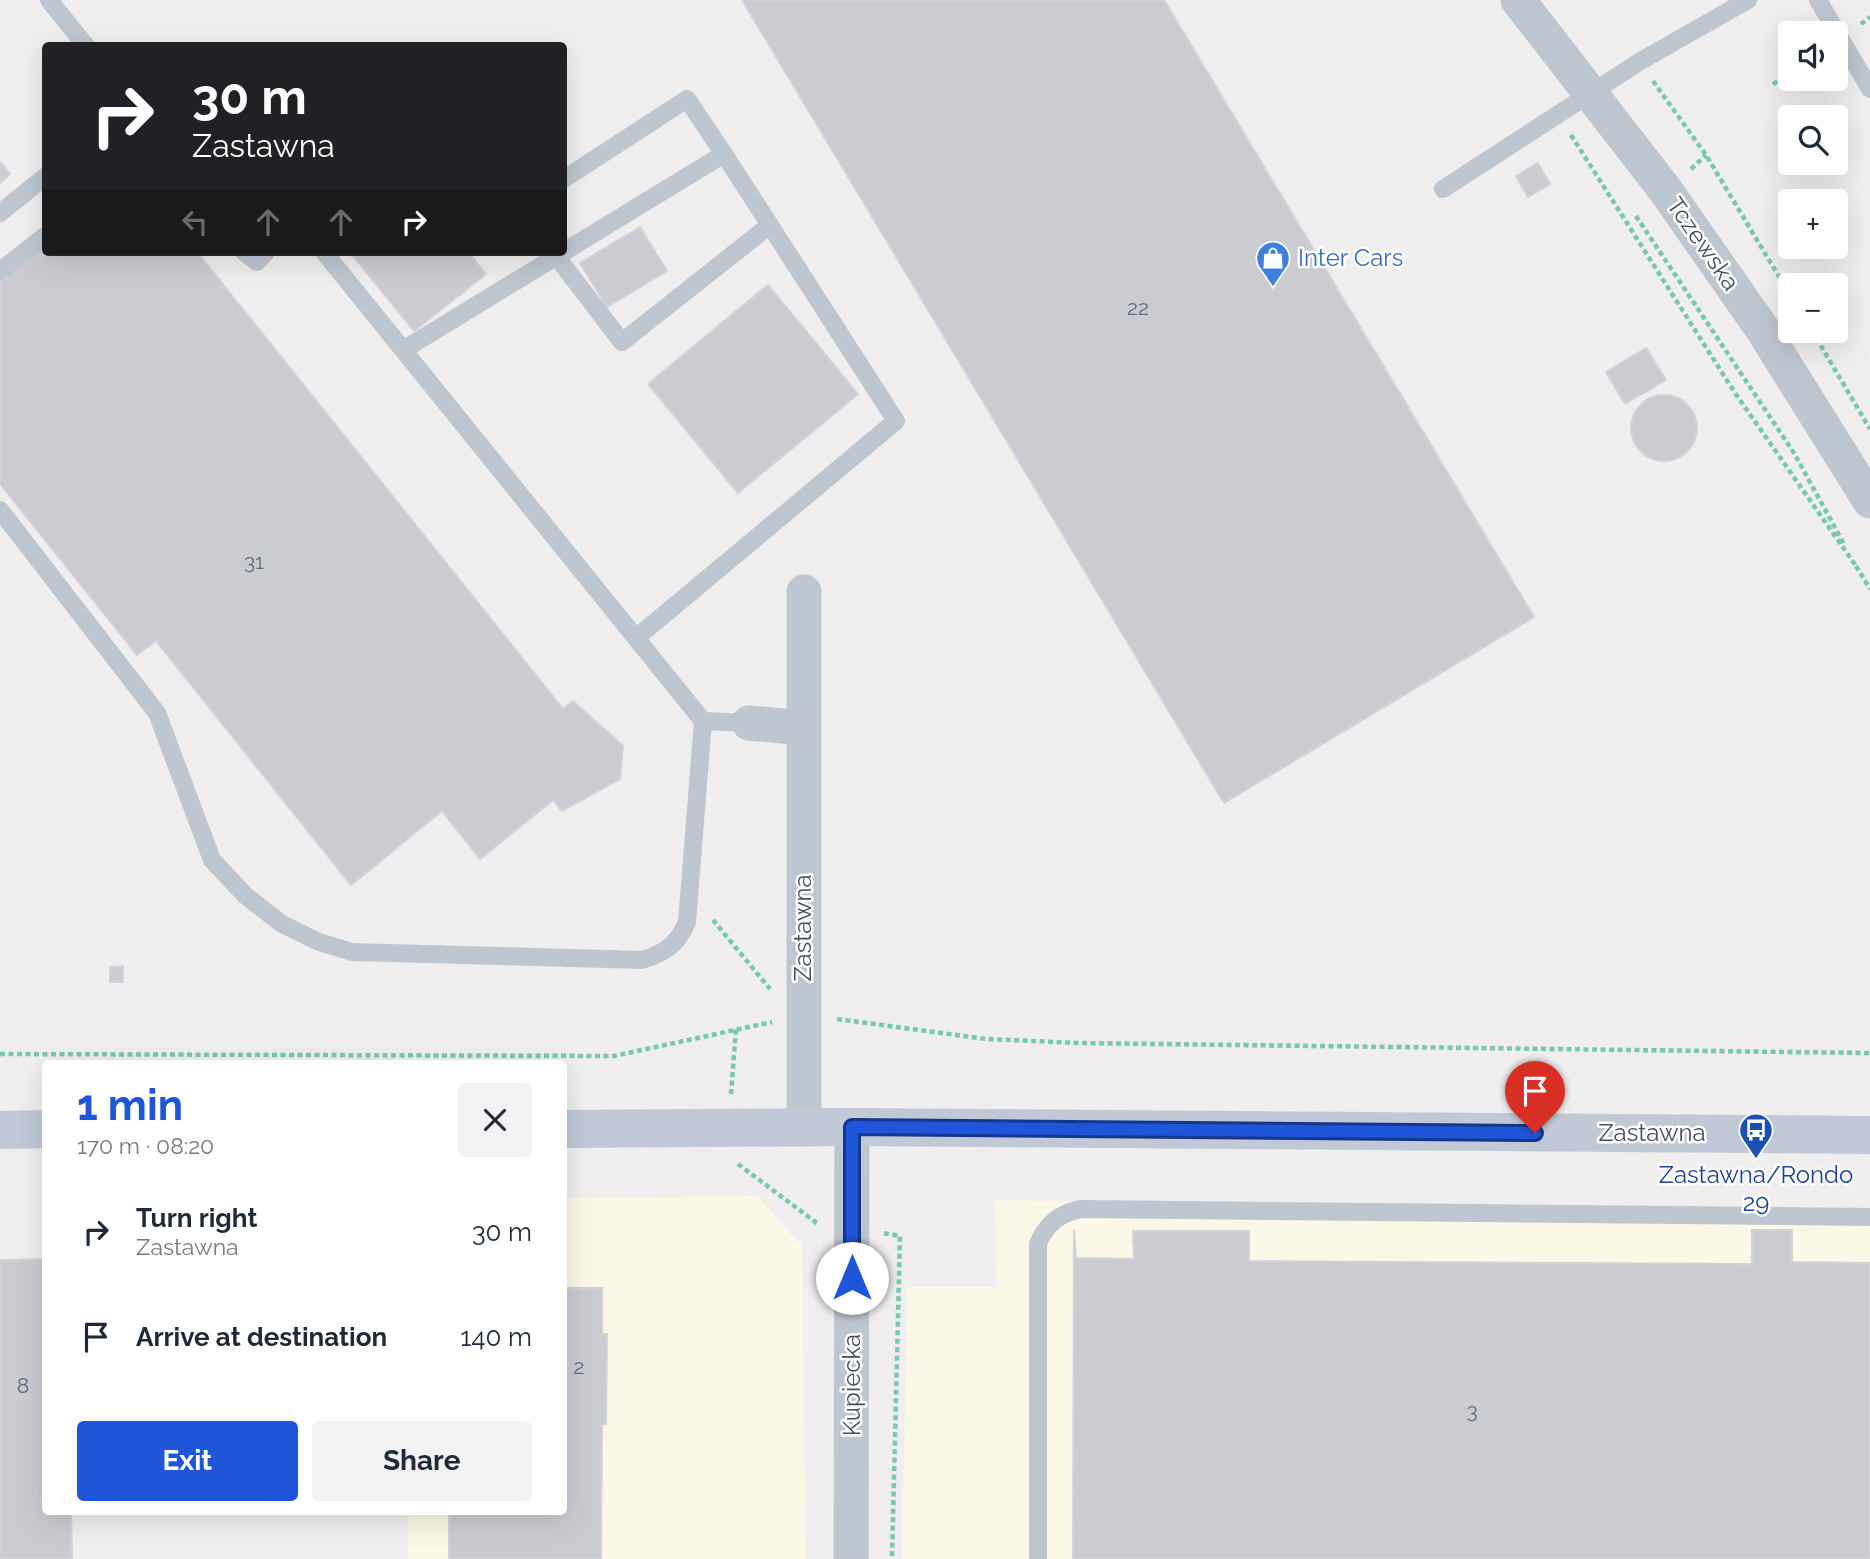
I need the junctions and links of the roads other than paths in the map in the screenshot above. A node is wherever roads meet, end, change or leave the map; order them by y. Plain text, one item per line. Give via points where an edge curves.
1 (48, 0) edge
2 (1518, 0) edge
3 (1748, 0) edge
4 (1818, 0) edge
5 (83, 42) edge
6 (1870, 89) edge
7 (1591, 92) junction
8 (724, 154) junction
9 (567, 177) edge
10 (42, 179) edge
11 (1443, 189) dead end
12 (0, 213) edge
13 (770, 225) junction
14 (42, 238) edge
15 (567, 246) edge
16 (249, 256) edge
17 (263, 256) edge
18 (327, 256) edge
19 (551, 256) edge
20 (556, 256) edge
21 (0, 271) edge
22 (403, 350) junction
23 (1870, 500) edge
24 (0, 510) edge
25 (804, 592) dead end
26 (636, 638) junction
27 (703, 721) junction
28 (749, 723) joint
29 (804, 728) junction
30 (852, 1127) junction
31 (42, 1129) edge
32 (567, 1129) edge
33 (804, 1129) junction
34 (0, 1130) edge
35 (1870, 1135) edge
36 (1870, 1217) edge
37 (851, 1559) edge
38 (1038, 1559) edge

1 - 5 lane
2 - 7 street, Tczewska
3 - 7 lane
4 - 6 lane
7 - 11 lane
7 - 23 street, Tczewska via 1763,330
8 - 9 lane via 687,99
8 - 13 lane
8 - 15 lane
10 - 12 lane
13 - 20 lane via 622,342
13 - 26 lane via 896,421
14 - 21 lane
16 - 17 lane via 257,262
18 - 22 lane
19 - 22 lane
22 - 26 lane
24 - 27 lane via 157,713 212,860 246,897 282,924 352,952 642,960 658,955 676,941 687,922
25 - 29 street, Zastawna
26 - 27 lane
27 - 28 lane
28 - 29 street
29 - 33 street, Zastawna
30 - 33 main road, Zastawna
30 - 35 main road, Zastawna
30 - 37 street, Kupiecka
31 - 34 main road
32 - 33 main road, Zastawna
36 - 38 lane via 1066,1212 1043,1232 1038,1244

